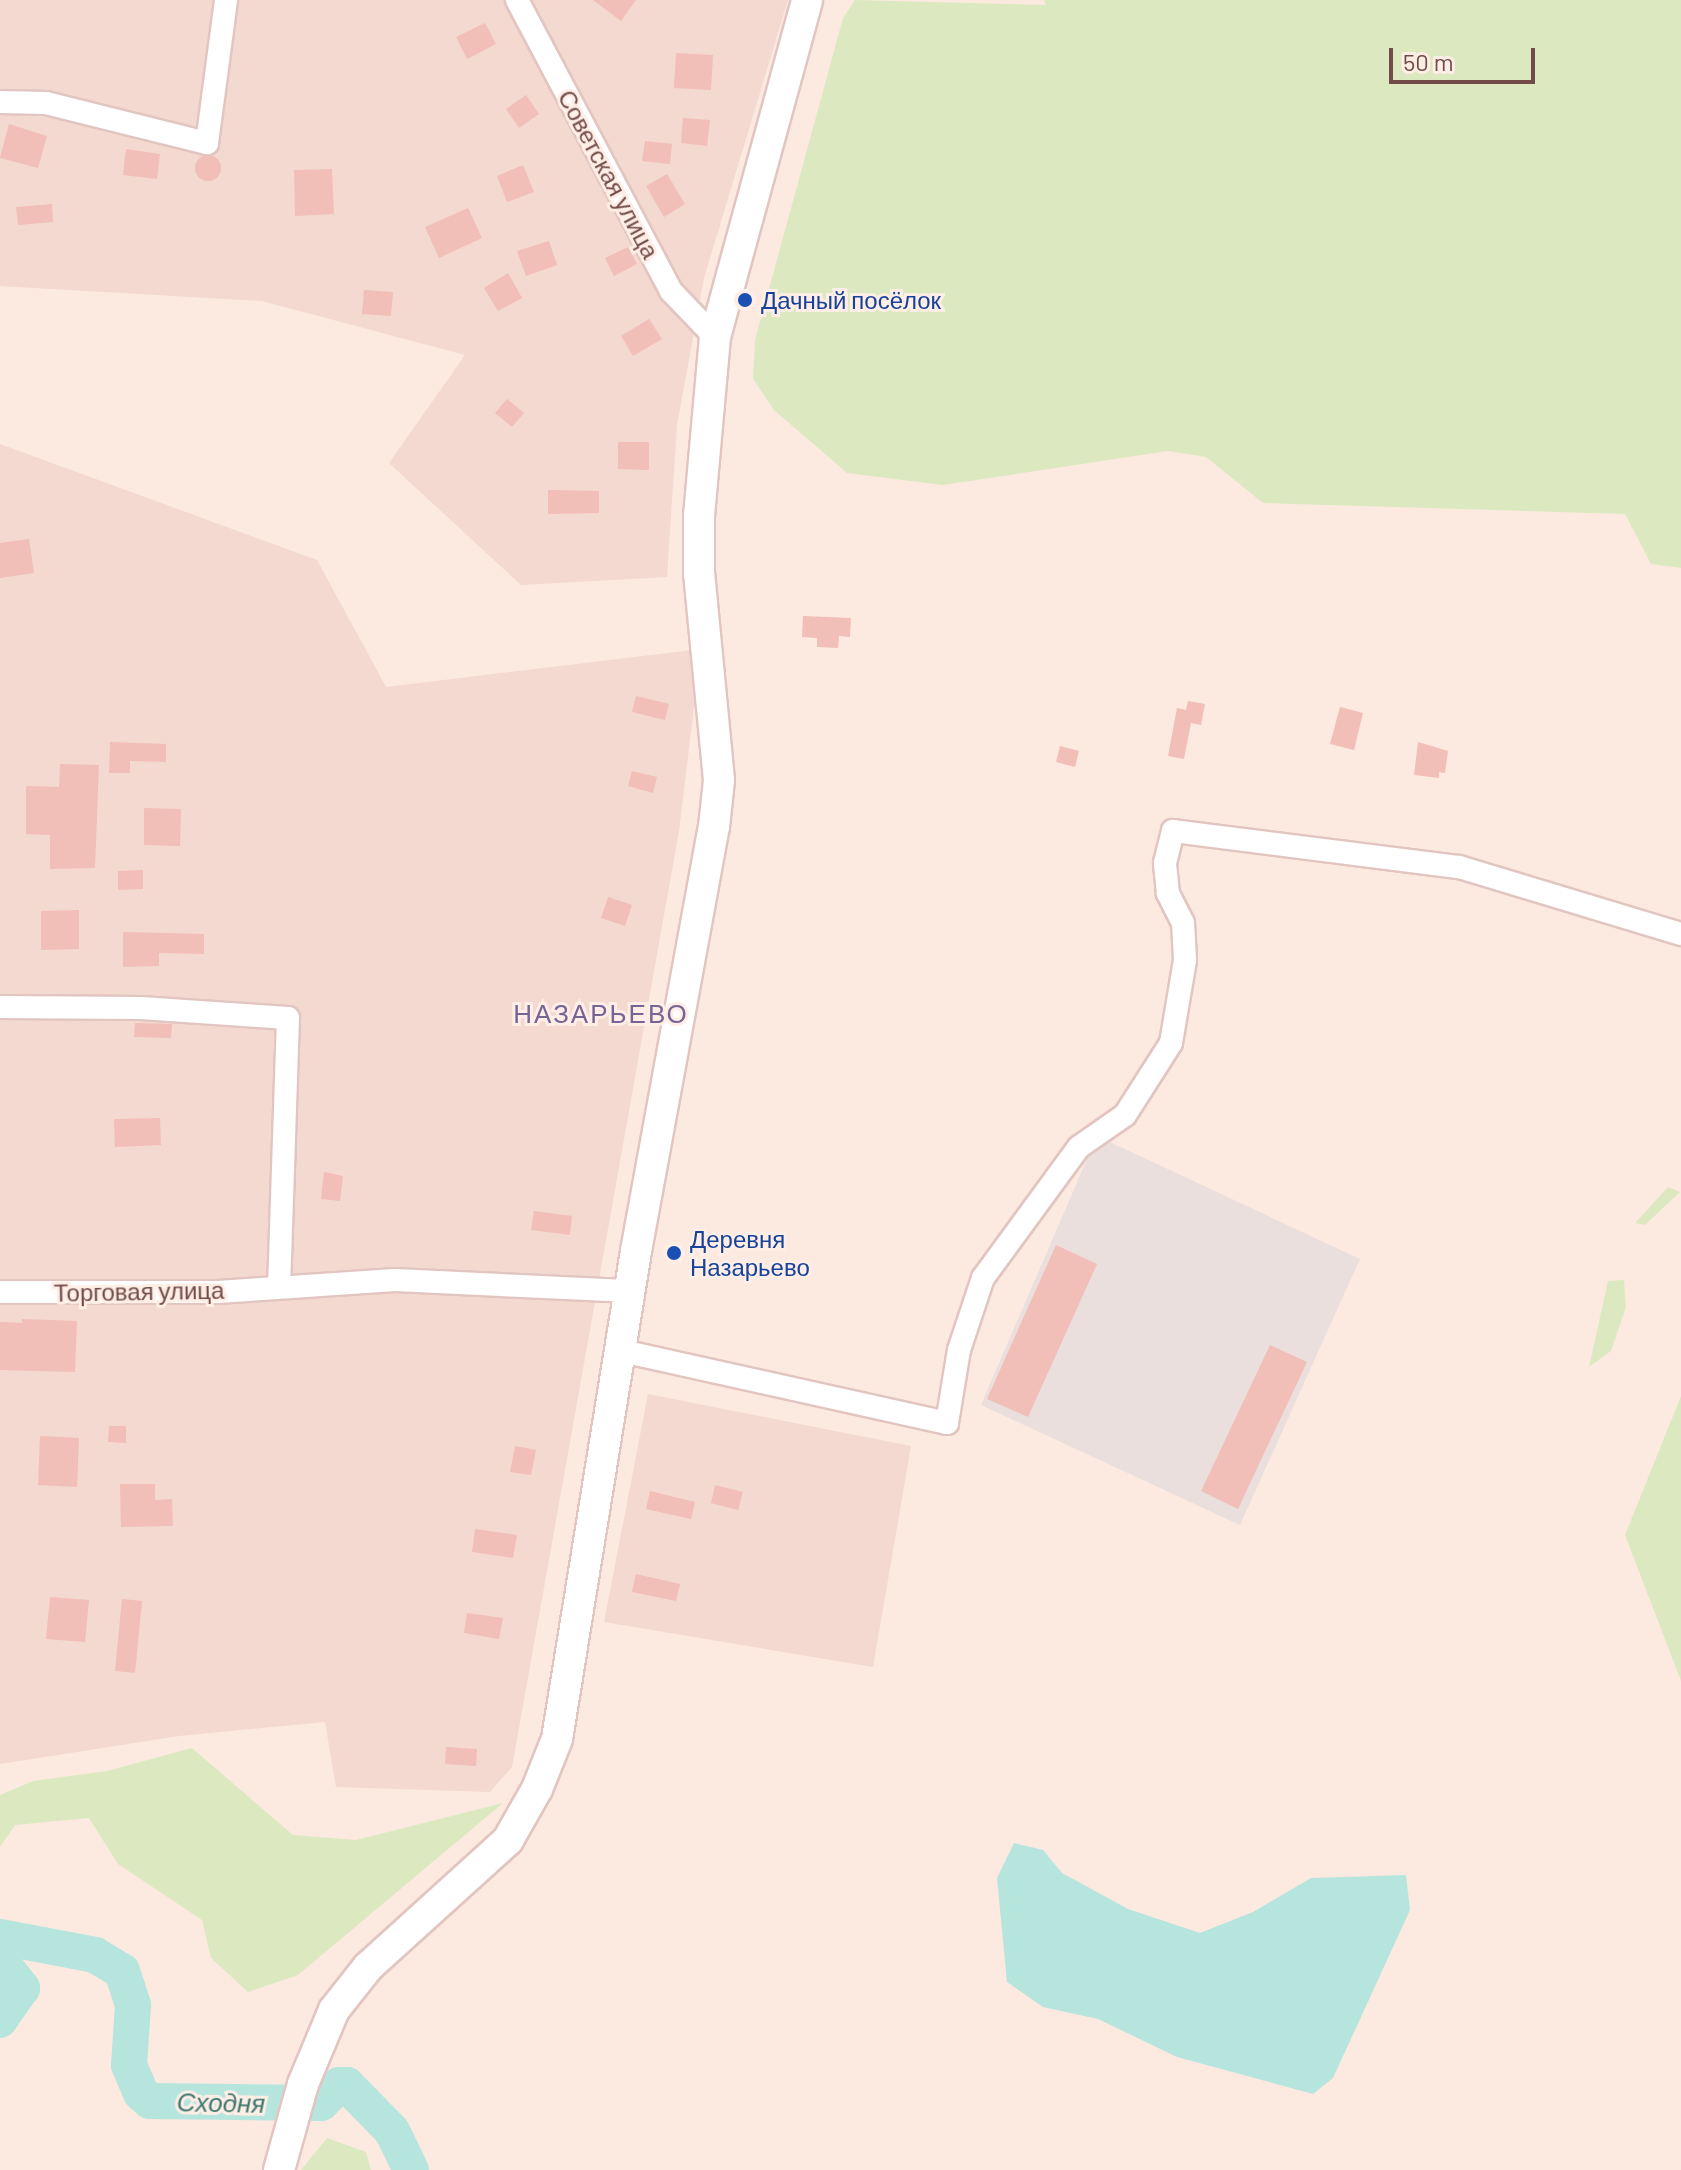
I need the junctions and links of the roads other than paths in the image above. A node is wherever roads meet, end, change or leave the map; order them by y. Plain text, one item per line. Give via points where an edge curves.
1 (226, 0) edge
2 (517, 0) edge
3 (807, 0) edge
4 (0, 102) edge
5 (715, 337) junction
6 (1681, 934) edge
7 (0, 1007) edge
8 (279, 1285) junction
9 (631, 1291) junction
10 (0, 1292) edge
11 (622, 1351) junction
12 (283, 2159) edge

1 - 4 street via 207,143 46,103
2 - 5 street, Советская улица via 671,291
3 - 5 street
5 - 9 street via 699,574 719,780
6 - 11 street via 1459,867 1173,831 1165,863 1168,893 1183,923 1185,960 1171,1043 1125,1115 1079,1147 983,1278 959,1350 947,1423
7 - 8 street via 141,1008 288,1018
8 - 9 street, Торговая улица via 395,1280
8 - 10 street, Торговая улица via 218,1292
9 - 11 street
11 - 12 street via 557,1739 537,1789 508,1840 359,1978 334,2010 303,2084

